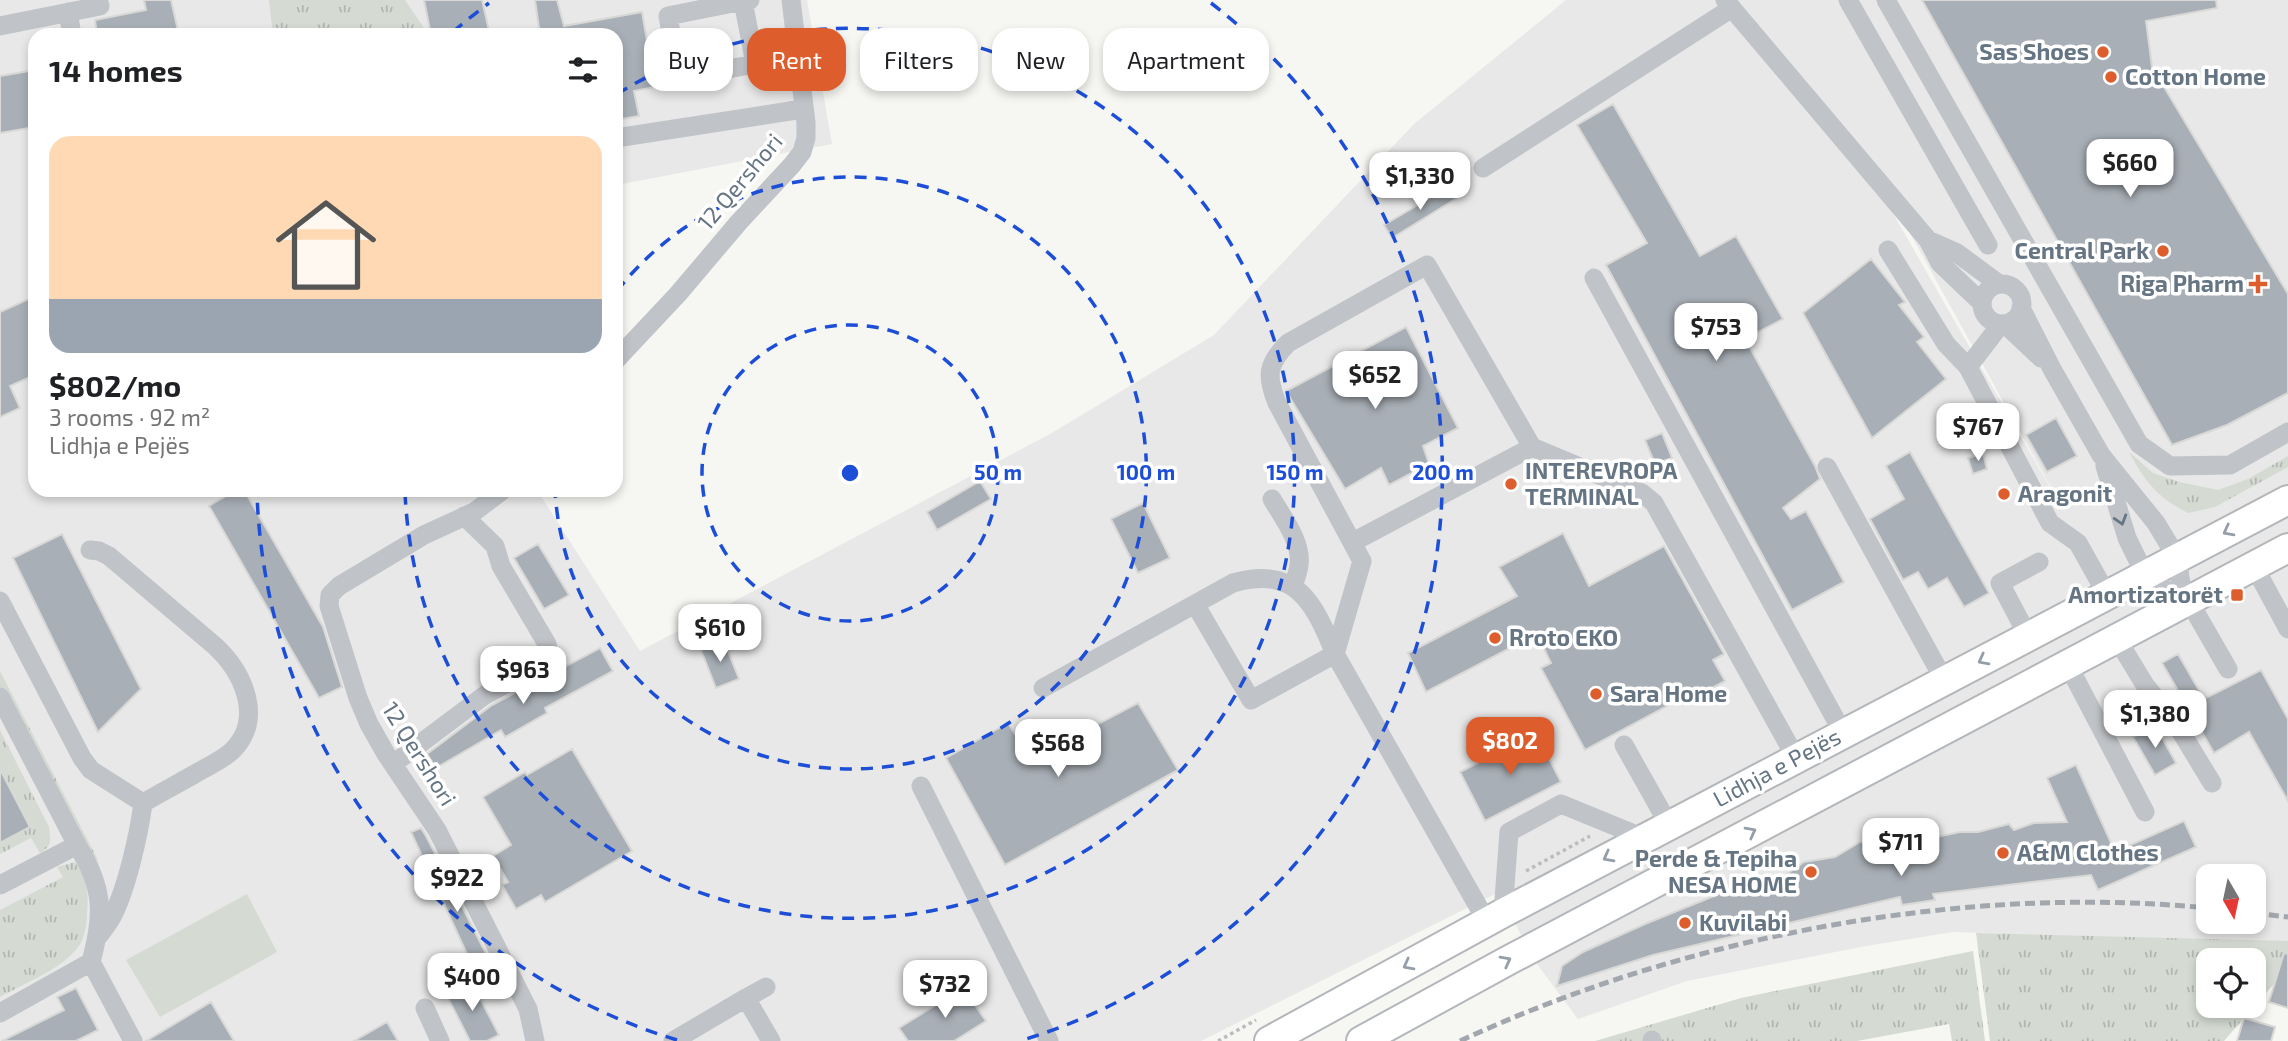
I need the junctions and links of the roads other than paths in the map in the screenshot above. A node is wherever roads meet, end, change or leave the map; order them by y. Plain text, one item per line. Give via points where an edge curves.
1 (98, 0) edge
2 (791, 0) edge
3 (1848, 0) edge
4 (1886, 0) edge
5 (747, 1) edge
6 (1729, 4) edge
7 (666, 8) edge
8 (68, 12) junction
9 (0, 26) edge
10 (71, 28) edge
11 (803, 109) junction
12 (623, 137) edge
13 (1483, 168) dead end
14 (2016, 227) junction
15 (1928, 240) junction
16 (1988, 245) junction
17 (1888, 250) dead end
18 (1971, 264) junction
19 (1594, 278) dead end
20 (1955, 280) junction
21 (1999, 284) junction
22 (1982, 303) junction
23 (2021, 308) junction
24 (2003, 324) junction
25 (623, 353) edge
26 (1968, 368) junction
27 (2052, 369) junction
28 (2288, 432) edge
29 (1531, 447) junction
30 (2101, 455) junction
31 (1827, 467) dead end
32 (495, 497) edge
33 (1272, 499) dead end
34 (2288, 500) edge
35 (464, 516) junction
36 (1371, 533) junction
37 (1353, 542) junction
38 (90, 550) dead end
39 (2287, 552) edge
40 (2177, 558) junction
41 (1362, 561) junction
42 (2039, 562) dead end
43 (2254, 566) junction
44 (2144, 575) junction
45 (1293, 587) junction
46 (2107, 595) junction
47 (2184, 600) junction
48 (0, 601) edge
49 (1195, 604) junction
50 (2288, 629) edge
51 (2028, 636) junction
52 (2117, 639) junction
53 (1335, 654) junction
54 (2068, 665) junction
55 (2228, 669) dead end
56 (1944, 680) junction
57 (1044, 688) dead end
58 (0, 697) edge
59 (1843, 733) junction
60 (1624, 745) dead end
61 (1796, 758) junction
62 (393, 764) junction
63 (2213, 783) dead end
64 (922, 786) dead end
65 (143, 803) junction
66 (2145, 812) dead end
67 (1657, 832) junction
68 (77, 845) junction
69 (0, 885) edge
70 (1495, 917) junction
71 (97, 937) junction
72 (91, 962) junction
73 (766, 987) dead end
74 (747, 998) junction
75 (425, 1008) dead end
76 (0, 1013) edge
77 (133, 1041) edge
78 (440, 1041) edge
79 (535, 1041) edge
80 (673, 1041) edge
81 (771, 1041) edge
82 (1049, 1041) edge
83 (1269, 1041) edge
84 (1361, 1041) edge

1 - 8 street via 100,6
2 - 11 street, 12 Qershori
3 - 16 street
4 - 14 street
5 - 7 street
5 - 7 street via 755,64 679,78
6 - 13 street
6 - 15 street
8 - 9 street
8 - 10 street
11 - 12 street
11 - 25 street, 12 Qershori via 806,138 802,152
14 - 16 street
14 - 28 street via 2139,443 2170,466 2230,465
15 - 18 street
15 - 20 street
16 - 18 street
17 - 26 street via 1946,344
18 - 20 street
18 - 21 street
19 - 59 street
20 - 22 street
21 - 22 street via 1987,290
21 - 23 street via 2015,289
22 - 24 street via 1989,320
23 - 24 street
23 - 27 street
24 - 26 street
24 - 27 street
26 - 46 street via 2050,523 2078,543
27 - 30 street
29 - 36 street
29 - 37 street via 1427,265 1288,342 1271,364 1269,377 1277,403
29 - 61 street via 1642,493 1654,503
30 - 40 street via 2156,523
30 -> 44 street via 2127,538
31 - 56 street
32 - 35 street, 12 Qershori
33 - 45 street via 1296,542 1299,566
34 -> 40 highway, Lidhja e Pejës
35 - 62 street, 12 Qershori via 424,535 330,595 328,606 358,698
35 - 62 street via 495,546 501,566 549,655 536,670 485,695
36 - 37 street
36 - 41 street
37 - 41 street
38 - 65 street via 109,556 215,646 229,659 246,691 248,723 232,751
39 - 43 highway, Lidhja e Pejës
40 - 44 highway, Lidhja e Pejës
40 - 47 street
41 - 53 street
42 - 51 street via 2000,583
43 - 47 highway, Lidhja e Pejës
43 - 50 street
44 - 46 highway, Lidhja e Pejës
44 - 47 street
45 - 49 street via 1267,578 1249,579
45 - 53 street via 1310,601
46 - 51 highway, Lidhja e Pejës
47 - 52 highway, Lidhja e Pejës
47 - 55 street
48 - 65 street via 82,758 91,770
49 - 53 street via 1251,700
49 - 57 street
51 -> 56 highway, Lidhja e Pejës
52 - 54 highway, Lidhja e Pejës
52 - 63 street
53 - 70 street
54 - 66 street
84 -> 54 highway, Lidhja e Pejës
56 - 59 highway, Lidhja e Pejës
58 - 68 street
59 - 61 highway, Lidhja e Pejës
60 - 67 street
61 - 67 highway, Lidhja e Pejës
62 - 79 street, 12 Qershori via 456,866 528,1009
64 - 82 street
65 - 71 street via 117,905
67 -> 70 highway, Lidhja e Pejës
67 - 70 street via 1561,804 1509,832
68 - 69 street
68 - 71 street via 97,889
70 -> 83 highway, Lidhja e Pejës
71 - 72 street
72 - 76 street
72 - 77 street
73 - 74 street
74 - 80 street
74 - 81 street
75 - 78 street

